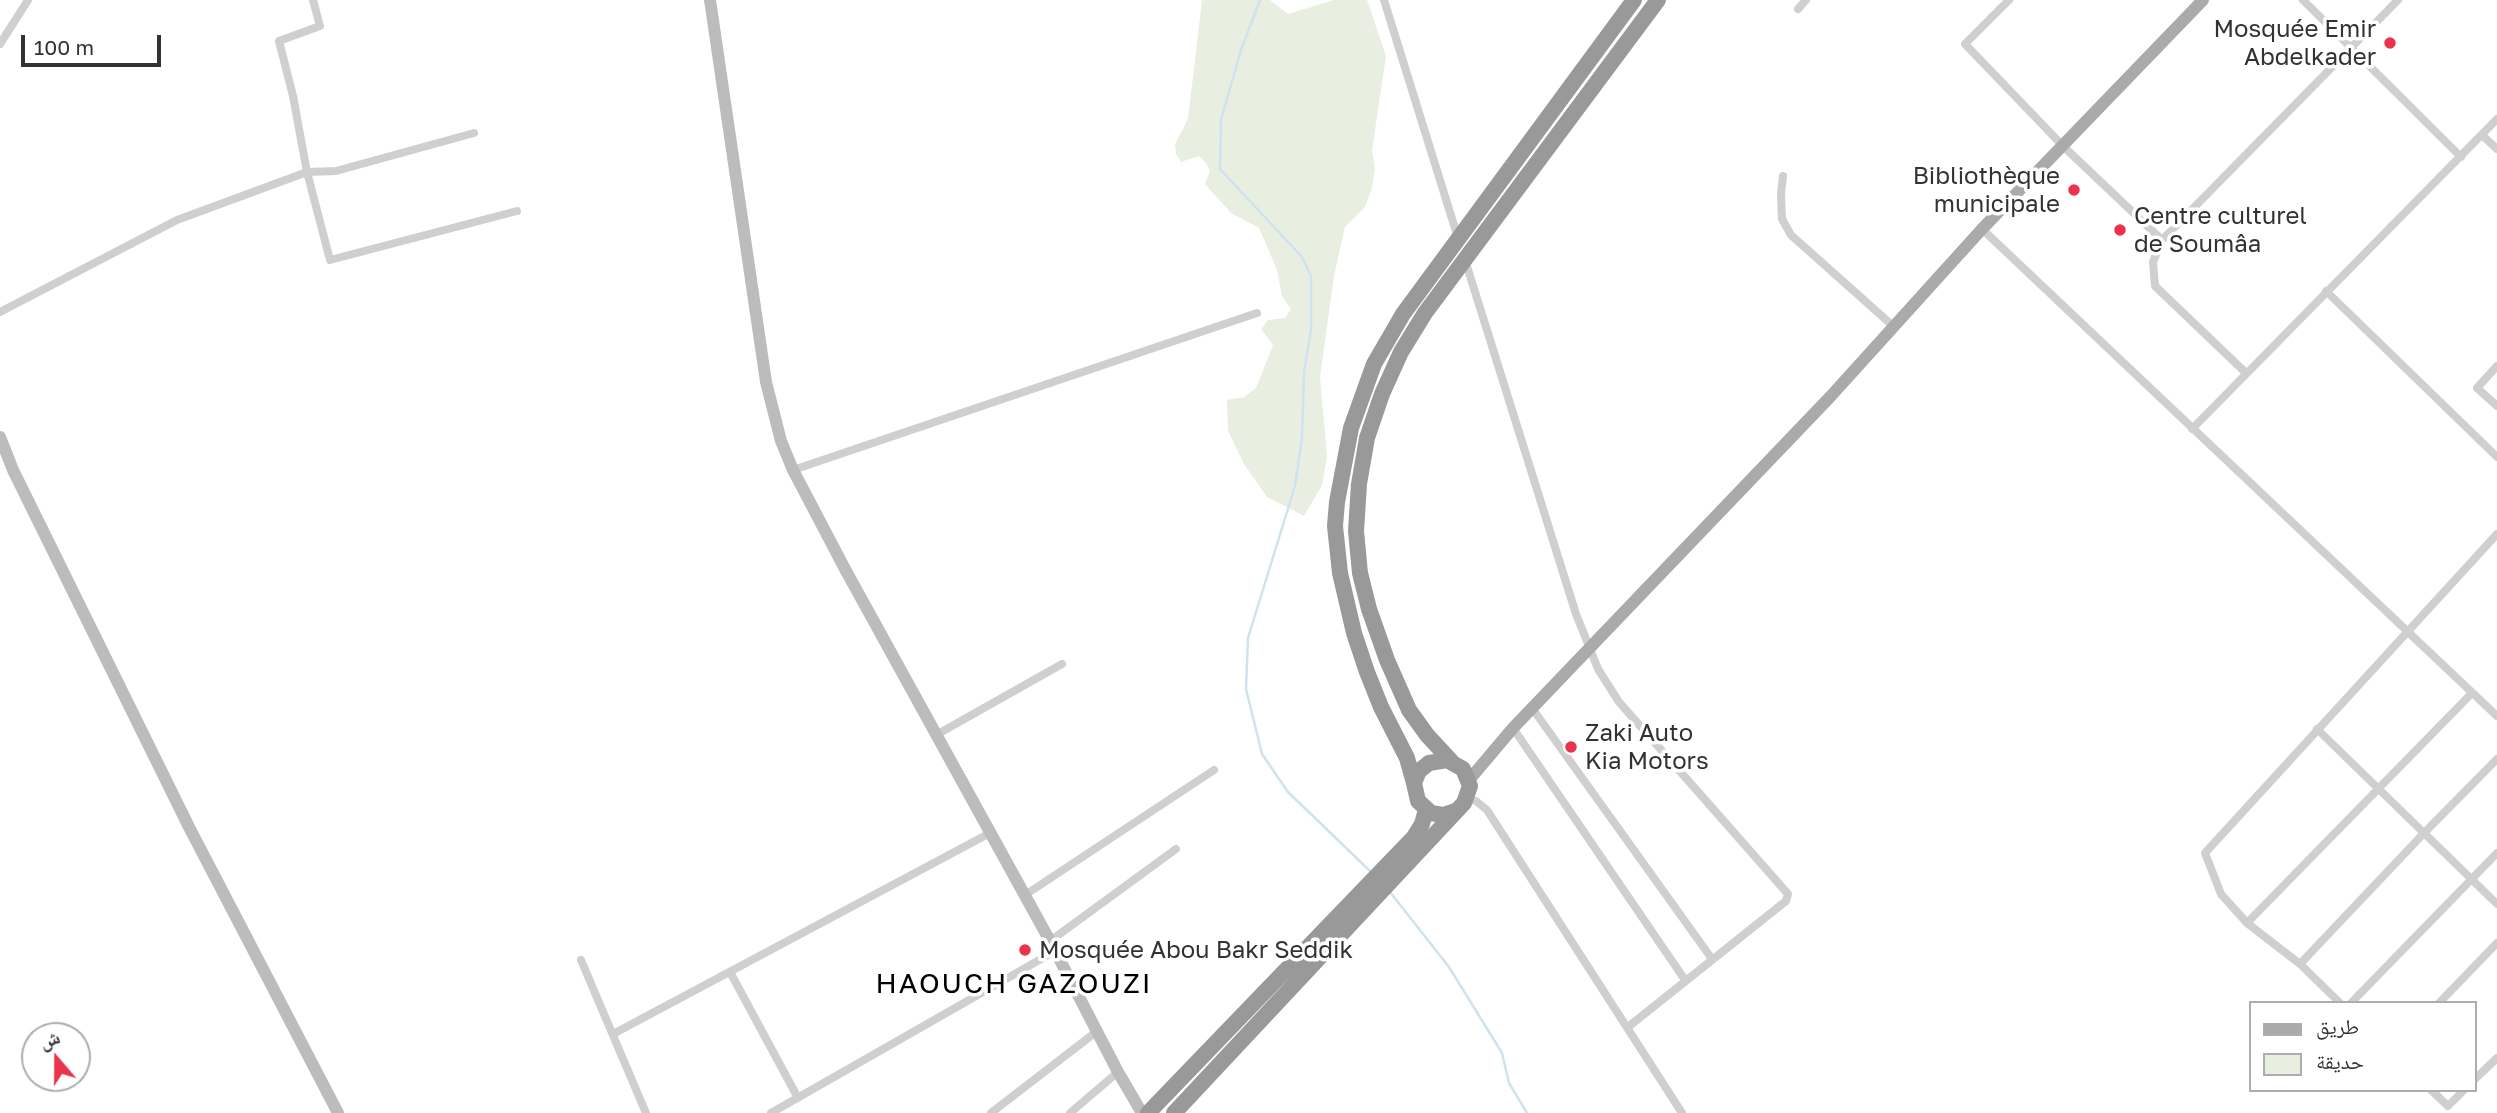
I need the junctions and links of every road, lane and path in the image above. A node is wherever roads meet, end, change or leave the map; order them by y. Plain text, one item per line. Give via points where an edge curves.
1 (28, 0) edge
2 (313, 0) edge
3 (710, 0) edge
4 (1384, 0) edge
5 (1634, 0) edge
6 (1658, 0) edge
7 (1806, 0) edge
8 (2009, 0) edge
9 (2203, 0) edge
10 (2303, 0) edge
11 (2398, 0) edge
12 (1798, 9) dead end
13 (0, 44) edge
14 (2353, 48) junction
15 (2497, 119) edge
16 (474, 133) dead end
17 (2482, 135) junction
18 (2063, 146) junction
19 (2497, 149) edge
20 (2461, 157) junction
21 (307, 172) junction
22 (1783, 176) dead end
23 (517, 211) dead end
24 (1982, 229) junction
25 (1458, 237) junction
26 (2162, 240) junction
27 (1465, 260) junction
28 (2326, 291) junction
29 (0, 312) edge
30 (1257, 313) dead end
31 (1893, 326) junction
32 (2497, 366) edge
33 (2246, 373) junction
34 (2497, 406) edge
35 (2192, 429) junction
36 (0, 437) edge
37 (0, 450) edge
38 (2497, 457) edge
39 (13, 470) junction
40 (793, 470) junction
41 (2497, 534) edge
42 (2407, 634) junction
43 (1589, 651) junction
44 (1062, 664) dead end
45 (2472, 693) junction
46 (1532, 708) junction
47 (2497, 716) edge
48 (1513, 728) junction
49 (2317, 729) junction
50 (936, 735) junction
51 (2497, 759) edge
52 (1452, 762) junction
53 (1214, 770) dead end
54 (1469, 780) junction
55 (1415, 783) junction
56 (2380, 788) junction
57 (1467, 798) junction
58 (1426, 810) junction
59 (1455, 811) junction
60 (2424, 832) junction
61 (990, 834) junction
62 (1176, 849) dead end
63 (2497, 853) edge
64 (1389, 872) junction
65 (2472, 879) junction
66 (1368, 894) junction
67 (1024, 895) junction
68 (2497, 904) edge
69 (2247, 923) junction
70 (2497, 943) edge
71 (1053, 946) junction
72 (1712, 958) junction
73 (581, 960) dead end
74 (2300, 964) junction
75 (730, 972) junction
76 (1685, 980) junction
77 (2338, 1001) edge
78 (2353, 1001) edge
79 (2441, 1001) edge
80 (1628, 1027) junction
81 (1096, 1032) junction
82 (613, 1034) junction
83 (2497, 1058) edge
84 (1118, 1072) junction
85 (2476, 1078) edge
86 (2433, 1092) edge
87 (2462, 1092) edge
88 (798, 1098) junction
89 (338, 1113) edge
90 (646, 1113) edge
91 (771, 1113) edge
92 (991, 1113) edge
93 (1070, 1113) edge
94 (1145, 1113) edge
95 (1174, 1113) edge
96 (1682, 1113) edge

1 - 13 street
2 - 21 street via 320,26 279,41
3 - 40 street via 766,382
4 - 25 street
5 - 25 highway
6 - 27 highway
7 - 12 street
8 - 18 street via 1965,44
9 - 18 main road
10 - 14 street
11 - 14 street
14 - 20 street
14 - 26 street
15 - 17 street
16 - 21 street via 336,171
17 - 19 street
17 - 20 street
18 - 24 main road
18 - 26 street
20 - 28 street
21 - 23 street via 330,260
21 - 29 street via 177,220
22 - 31 street via 1782,219 1791,235
24 - 31 main road
24 - 35 street
25 - 55 highway via 1374,364 1350,428 1335,526 1354,633
26 - 33 street via 2153,262 2155,286
27 - 43 street
27 - 52 highway via 1425,313 1382,394 1367,438 1356,531 1369,609 1401,695 1415,720
28 - 33 street
28 - 38 street
30 - 40 street
31 - 43 main road
32 - 34 street via 2477,387
33 - 35 street
35 - 42 street
36 - 39 street
37 - 39 street
39 - 89 street via 188,827
40 - 50 street
41 - 42 street
42 - 45 street
42 - 49 street
43 - 46 main road
43 - 72 street via 1619,702 1787,890 1786,901
44 - 50 street
45 - 47 street
45 - 56 street
46 - 48 main road
46 - 72 street
48 - 54 main road
48 - 76 street
49 - 56 street
49 - 69 street via 2205,853 2221,894
50 - 61 street
51 - 60 street
52 - 54 highway
52 - 55 highway via 1429,763 1419,771
53 - 67 street
54 - 57 highway
55 - 58 highway via 1418,801
56 - 60 street
56 - 69 street
57 - 59 highway
57 - 80 street via 1487,810
58 - 59 highway via 1443,815
58 - 64 highway via 1419,831
59 - 64 highway
60 - 65 street
60 - 74 street
61 - 67 street
61 - 75 street
62 - 71 street
63 - 65 street
64 - 66 highway
65 - 68 street
65 - 78 street
66 - 94 highway
66 - 95 highway
67 - 71 street
69 - 74 street
70 - 79 street
71 - 81 street
71 - 88 street
72 - 76 street
73 - 82 street
74 - 77 street
75 - 82 street
75 - 88 street
76 - 80 street
80 - 96 street
81 - 84 street
81 - 92 street
82 - 90 street
83 - 85 street
84 - 93 street
84 - 94 street
86 - 87 street via 2448,1106
88 - 91 street

